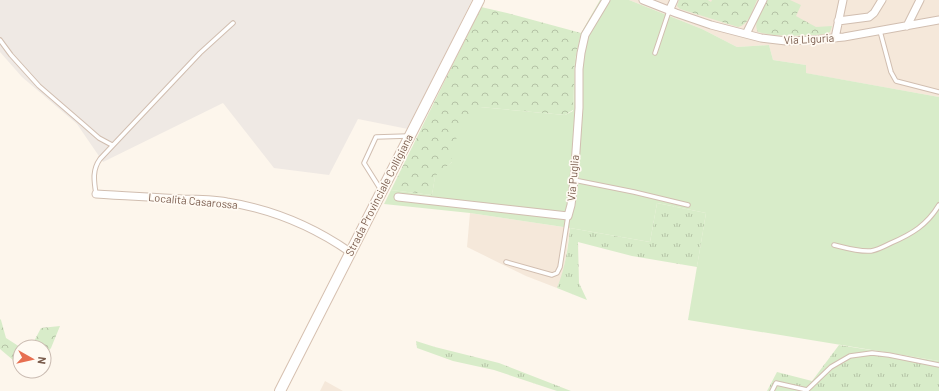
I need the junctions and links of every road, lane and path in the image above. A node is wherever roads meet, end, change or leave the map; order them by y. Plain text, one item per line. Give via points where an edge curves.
1 (479, 0) edge
2 (606, 0) edge
3 (643, 0) edge
4 (674, 0) edge
5 (764, 0) edge
6 (843, 0) edge
7 (882, 0) edge
8 (920, 0) edge
9 (669, 11) junction
10 (939, 20) edge
11 (838, 21) junction
12 (233, 23) dead end
13 (907, 26) junction
14 (880, 30) junction
15 (746, 34) junction
16 (835, 38) junction
17 (0, 40) edge
18 (655, 53) dead end
19 (939, 92) edge
20 (409, 136) junction
21 (112, 145) junction
22 (574, 180) junction
23 (381, 191) junction
24 (96, 194) joint
25 (398, 197) dead end
26 (688, 205) dead end
27 (939, 205) edge
28 (568, 216) junction
29 (834, 245) dead end
30 (350, 252) junction
31 (506, 262) dead end
32 (939, 365) edge
33 (280, 391) edge
34 (772, 391) edge

1 - 20 main road, Strada Provinciale Colligiana
2 - 22 street, Via Puglia via 584,37 580,57
3 - 9 street, Via Liguria
4 - 9 street
5 - 15 street
6 - 11 street
7 - 11 street via 869,17
8 - 13 street
9 - 15 street, Via Liguria
9 - 18 lane
10 - 13 street, Via Liguria
11 - 16 street
12 - 21 lane via 200,53
13 - 14 street, Via Liguria
14 - 16 street, Via Liguria
14 - 19 lane via 891,72 896,81
15 - 16 street, Via Liguria via 790,41
17 - 21 lane via 38,86 99,138
20 - 23 main road, Strada Provinciale Colligiana
20 - 23 lane via 376,136 364,163
21 - 24 lane via 94,170
22 - 26 lane
22 - 28 street, Via Puglia
23 - 30 main road, Strada Provinciale Colligiana
24 - 30 street, Località Casarossa via 221,201 251,207 304,225
25 - 28 street, Via Puglia
27 - 29 lane via 919,228 883,247 867,251
28 - 31 lane via 557,273 552,275
30 - 33 main road, Strada Provinciale Colligiana
32 - 34 lane via 872,353 850,356 831,367 808,390 776,383

